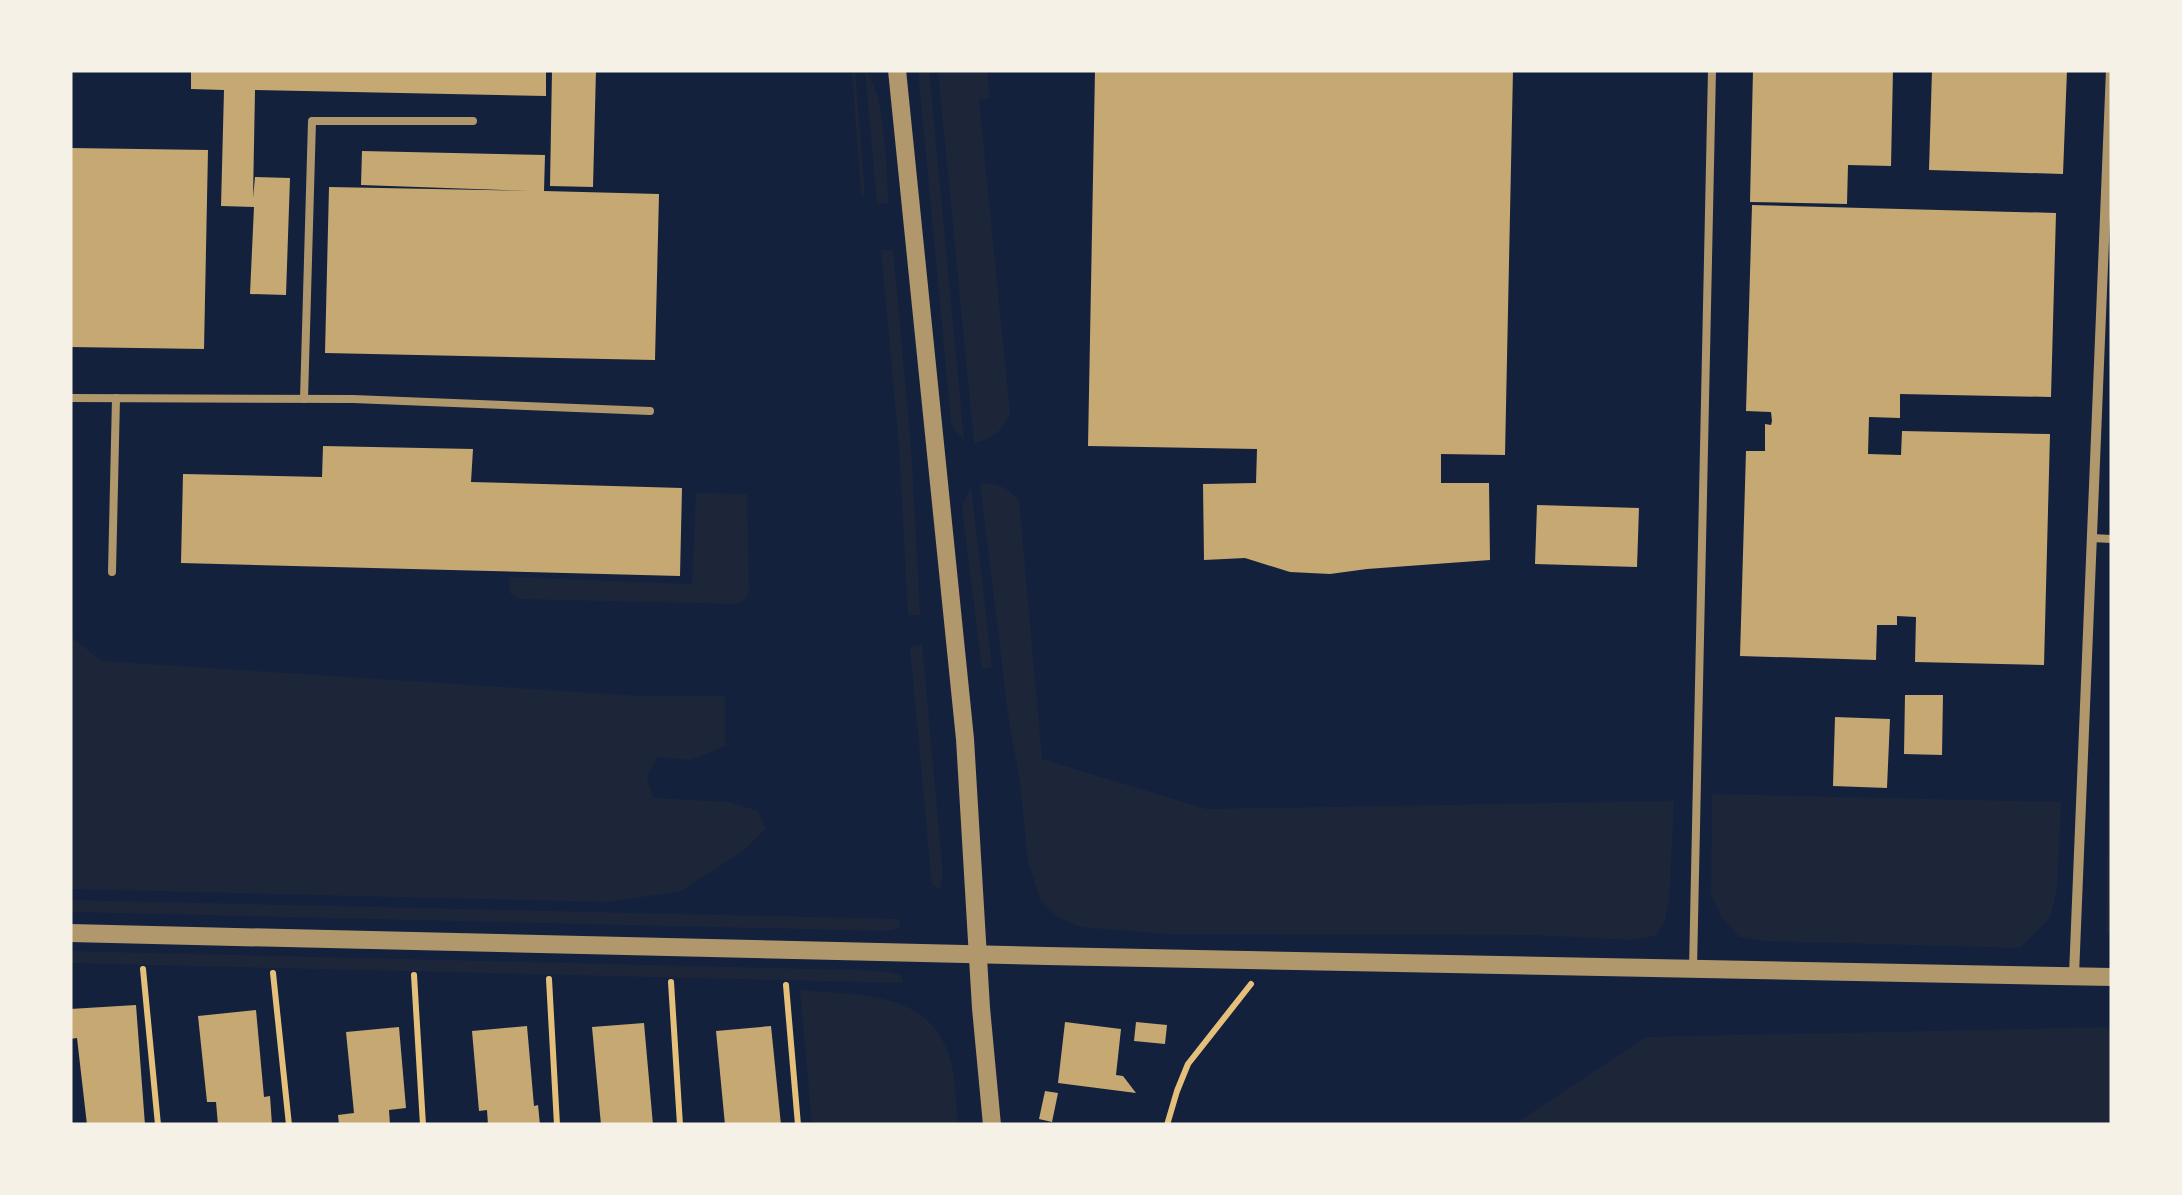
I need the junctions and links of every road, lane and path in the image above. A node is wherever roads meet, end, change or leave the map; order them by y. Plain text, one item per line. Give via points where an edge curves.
1 (897, 70) edge
2 (1712, 70) edge
3 (2111, 70) edge
4 (473, 122) dead end
5 (70, 398) edge
6 (116, 398) junction
7 (304, 399) junction
8 (650, 411) dead end
9 (2091, 538) junction
10 (2112, 538) edge
11 (112, 572) dead end
12 (70, 932) edge
13 (978, 953) junction
14 (1272, 960) junction
15 (143, 969) dead end
16 (1692, 969) junction
17 (273, 973) dead end
18 (414, 975) dead end
19 (2074, 975) junction
20 (2112, 976) edge
21 (550, 978) dead end
22 (671, 982) dead end
23 (786, 985) dead end
24 (158, 1125) edge
25 (289, 1125) edge
26 (423, 1125) edge
27 (556, 1125) edge
28 (680, 1125) edge
29 (798, 1125) edge
30 (992, 1125) edge
31 (1167, 1125) edge

1 - 13 street via 962,703
2 - 16 lane
3 - 9 street
4 - 7 lane via 312,121
5 - 6 lane
6 - 7 lane
6 - 11 lane
7 - 8 lane
9 - 10 lane
9 - 19 street
12 - 13 street
13 - 14 street
13 - 30 street
14 - 16 street
14 - 31 path via 1188,1064
15 - 24 path
16 - 19 street
17 - 25 path
18 - 26 path
19 - 20 street
21 - 27 path
22 - 28 path
23 - 29 path

